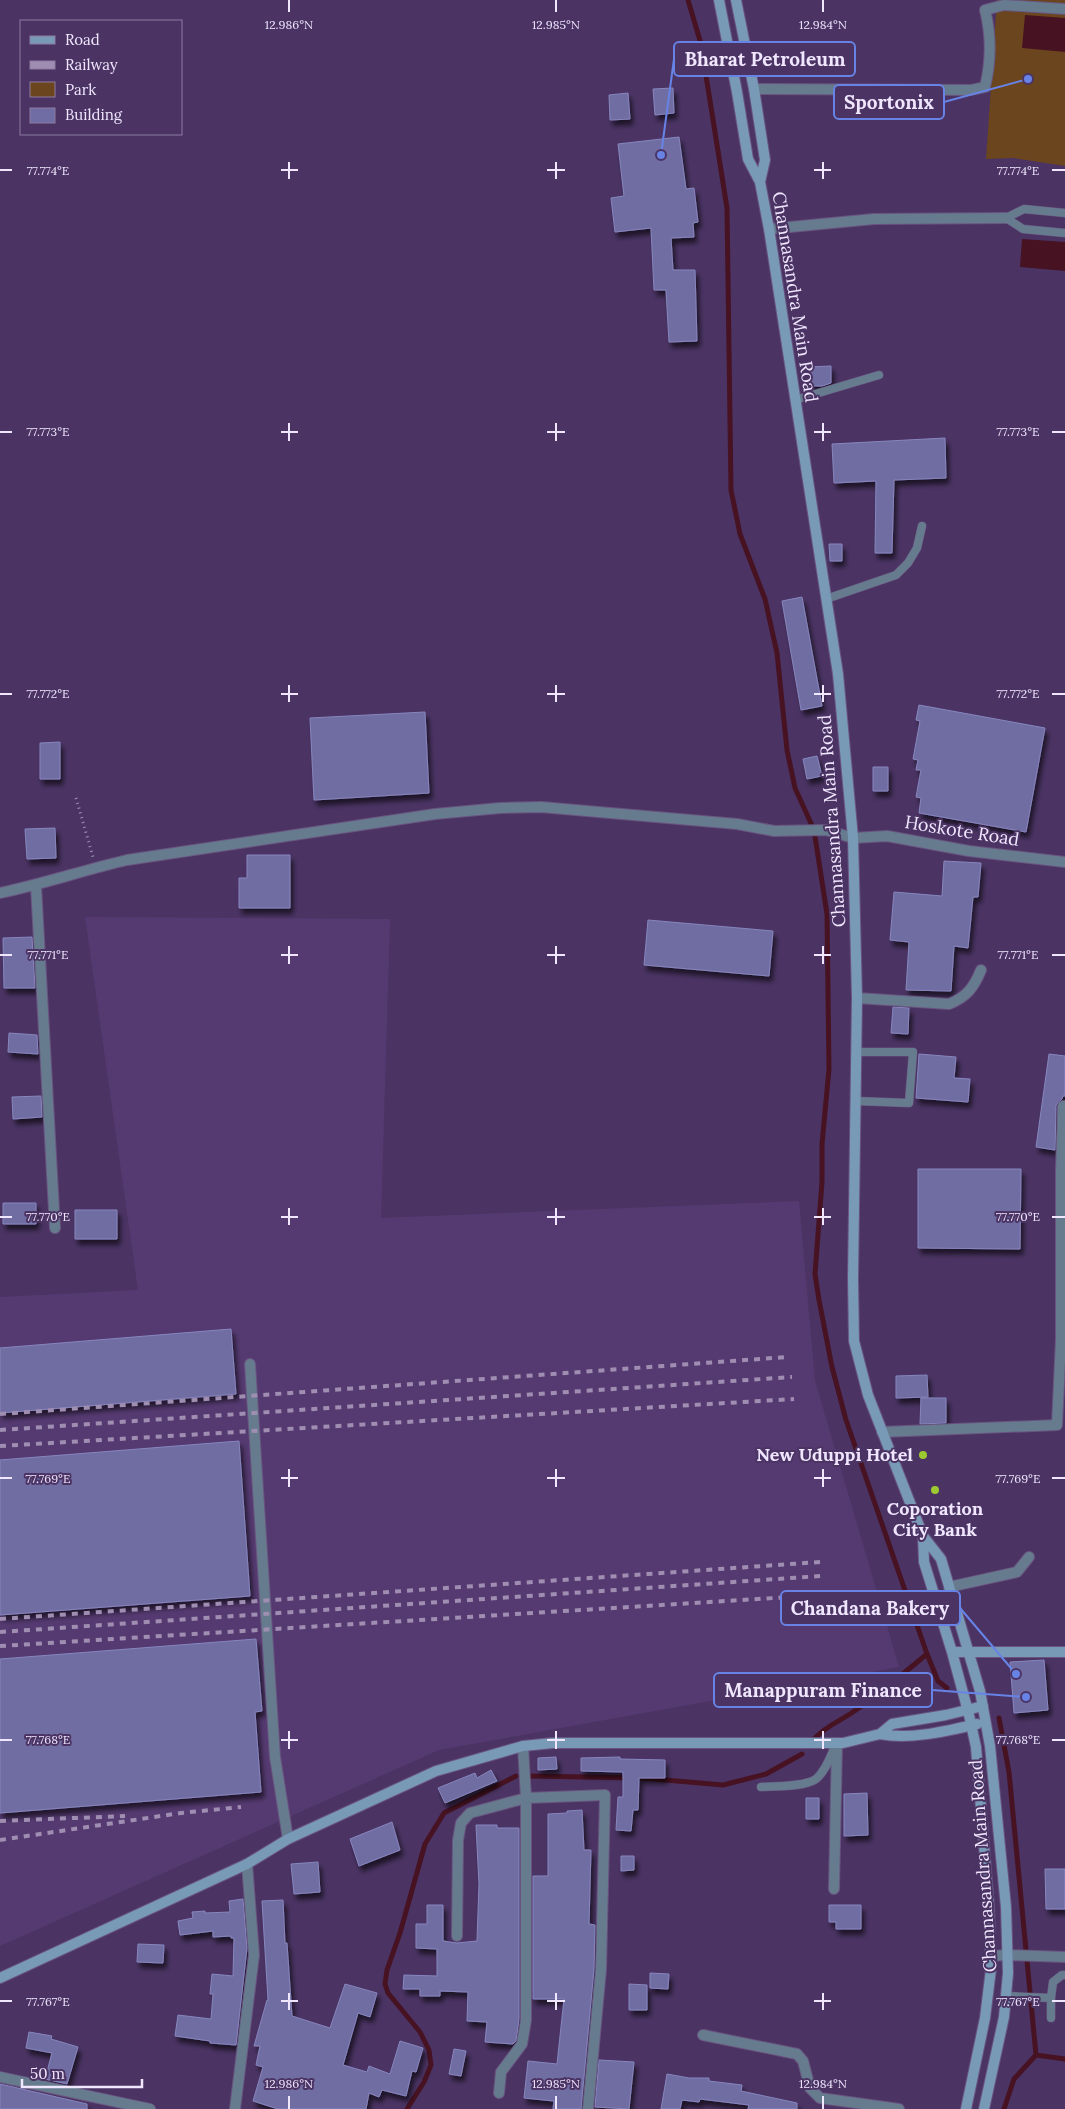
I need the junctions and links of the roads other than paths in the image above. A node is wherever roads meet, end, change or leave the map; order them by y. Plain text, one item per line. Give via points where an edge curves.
1 (719, 0) edge
2 (736, 0) edge
3 (1004, 2) edge
4 (1065, 9) edge
5 (754, 89) junction
6 (760, 182) junction
7 (1065, 213) edge
8 (1006, 218) junction
9 (769, 228) junction
10 (1065, 233) edge
11 (879, 375) dead end
12 (796, 400) junction
13 (922, 526) dead end
14 (826, 599) junction
15 (853, 838) junction
16 (1065, 862) edge
17 (36, 886) junction
18 (0, 894) edge
19 (981, 970) dead end
20 (857, 998) junction
21 (856, 1052) junction
22 (856, 1101) junction
23 (1065, 1106) edge
24 (1063, 1170) edge
25 (55, 1228) dead end
26 (1063, 1340) edge
27 (250, 1364) dead end
28 (1061, 1426) edge
29 (882, 1432) junction
30 (923, 1536) junction
31 (1029, 1557) dead end
32 (949, 1587) junction
33 (952, 1652) junction
34 (968, 1652) junction
35 (1065, 1652) edge
36 (983, 1706) junction
37 (968, 1710) junction
38 (986, 1722) junction
39 (972, 1726) junction
40 (880, 1734) junction
41 (837, 1743) junction
42 (523, 1746) junction
43 (761, 1787) dead end
44 (526, 1798) junction
45 (288, 1839) junction
46 (247, 1864) junction
47 (834, 1889) dead end
48 (457, 1936) dead end
49 (1007, 1955) junction
50 (990, 1956) junction
51 (1065, 1957) edge
52 (1065, 1975) edge
53 (0, 1978) edge
54 (1007, 1996) junction
55 (1051, 1998) junction
56 (1051, 2018) dead end
57 (704, 2035) dead end
58 (0, 2077) edge
59 (499, 2093) dead end
60 (150, 2109) edge
61 (235, 2109) edge
62 (588, 2109) edge
63 (898, 2109) edge
64 (966, 2109) edge
65 (984, 2109) edge

1 - 6 main road, Channasandra Main Road via 748,160
2 - 5 main road, Channasandra Main Road
3 - 4 street
3 - 5 street via 985,10 989,25 989,61 985,87 971,90
5 - 6 main road, Channasandra Main Road via 765,160
6 - 9 main road, Channasandra Main Road
7 - 8 lane via 1024,209
8 - 9 street via 874,219
8 - 10 lane via 1023,228
9 - 12 main road, Channasandra Main Road
11 - 12 lane
12 - 14 main road, Channasandra Main Road
13 - 14 lane via 917,548 896,575
14 - 15 main road, Channasandra Main Road via 838,674
15 - 16 street, Hoskote Road via 887,836 969,851
15 - 17 street, Hoskote Road via 826,830 774,831 737,824 551,808 500,808 435,814 127,860
15 - 20 main road, Channasandra Main Road
17 - 18 street, Hoskote Road
17 - 25 street
19 - 20 street via 968,994 949,1004
20 - 21 main road, Channasandra Main Road
21 - 22 main road, Channasandra Main Road
21 - 22 lane via 913,1052 909,1103
22 - 29 main road, Channasandra Main Road via 854,1341
23 - 24 street
24 - 26 street
26 - 28 street
27 - 45 street via 275,1756
28 - 29 street
29 - 30 main road, Channasandra Main Road
30 - 32 main road, Channasandra Main Road via 941,1558
30 - 33 main road, Channasandra Main Road via 924,1562
31 - 32 street via 1017,1572
32 - 34 main road, Channasandra Main Road
33 - 34 main road
33 - 37 main road, Channasandra Main Road
34 - 35 main road
34 - 36 main road, Channasandra Main Road
36 - 37 main road
36 - 38 main road, Channasandra Main Road
37 - 39 main road, Channasandra Main Road
37 - 40 main road via 892,1724
38 - 39 main road
38 - 49 main road, Channasandra Main Road via 1006,1908
39 - 40 main road via 897,1737
39 - 50 main road, Channasandra Main Road via 989,1898
40 - 41 main road
41 - 42 main road via 553,1743
41 - 43 lane via 816,1778 806,1783
41 - 47 street
42 - 44 street
42 - 45 main road via 436,1771
44 - 48 street via 470,1813 461,1823
44 - 59 street via 526,2020 522,2044 501,2072
44 - 62 street via 605,1795 601,1969
45 - 46 main road
46 - 53 main road
46 - 61 street via 254,1955
49 - 50 street
49 - 51 street
49 - 54 main road, Channasandra Main Road
50 - 64 main road, Channasandra Main Road via 985,2018
52 - 55 lane via 1053,1982
54 - 55 lane
54 - 65 main road, Channasandra Main Road
55 - 56 lane
57 - 63 street via 797,2054 803,2061 810,2088 820,2098
58 - 60 street

